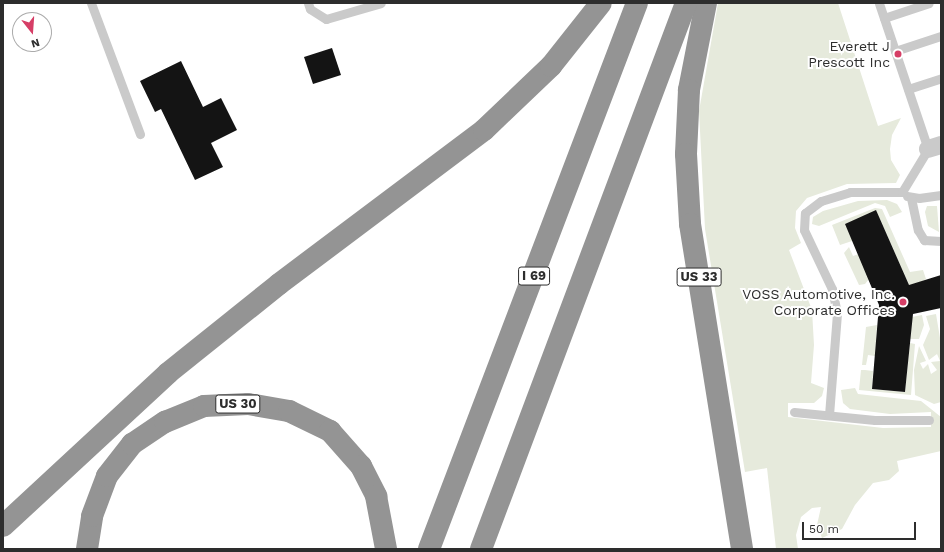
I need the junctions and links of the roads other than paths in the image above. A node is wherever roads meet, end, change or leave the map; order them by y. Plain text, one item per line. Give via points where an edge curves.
1 (91, 3) edge
2 (308, 3) edge
3 (381, 3) edge
4 (600, 3) edge
5 (637, 3) edge
6 (686, 3) edge
7 (706, 3) edge
8 (879, 3) edge
9 (929, 3) edge
10 (884, 18) junction
11 (941, 36) edge
12 (895, 51) junction
13 (941, 78) edge
14 (908, 89) junction
15 (140, 134) dead end
16 (934, 147) edge
17 (902, 192) junction
18 (941, 195) edge
19 (911, 198) junction
20 (941, 241) edge
21 (794, 412) dead end
22 (829, 415) junction
23 (929, 420) dead end
24 (3, 526) edge
25 (87, 549) edge
26 (386, 549) edge
27 (429, 549) edge
28 (481, 549) edge
29 (742, 549) edge

1 - 15 lane
2 - 3 lane via 310,9 326,19
4 - 24 highway via 551,66 484,130 278,284 168,374
5 - 27 highway, I 69
6 - 28 highway
7 - 29 highway, US 33 via 689,90 686,154 690,224
8 - 10 lane
9 - 10 lane
10 - 12 lane
11 - 12 lane
12 - 14 lane
13 - 14 lane
14 - 16 lane
16 - 17 lane
17 - 19 lane
17 - 22 lane via 850,192 822,201 805,214 804,230 836,307
18 - 19 lane
19 - 20 lane via 918,230 924,240
21 - 22 lane
22 - 23 lane via 894,421
25 - 26 highway, US 30 via 92,516 107,476 132,444 165,422 204,406 248,404 289,412 330,431 361,466 376,496

